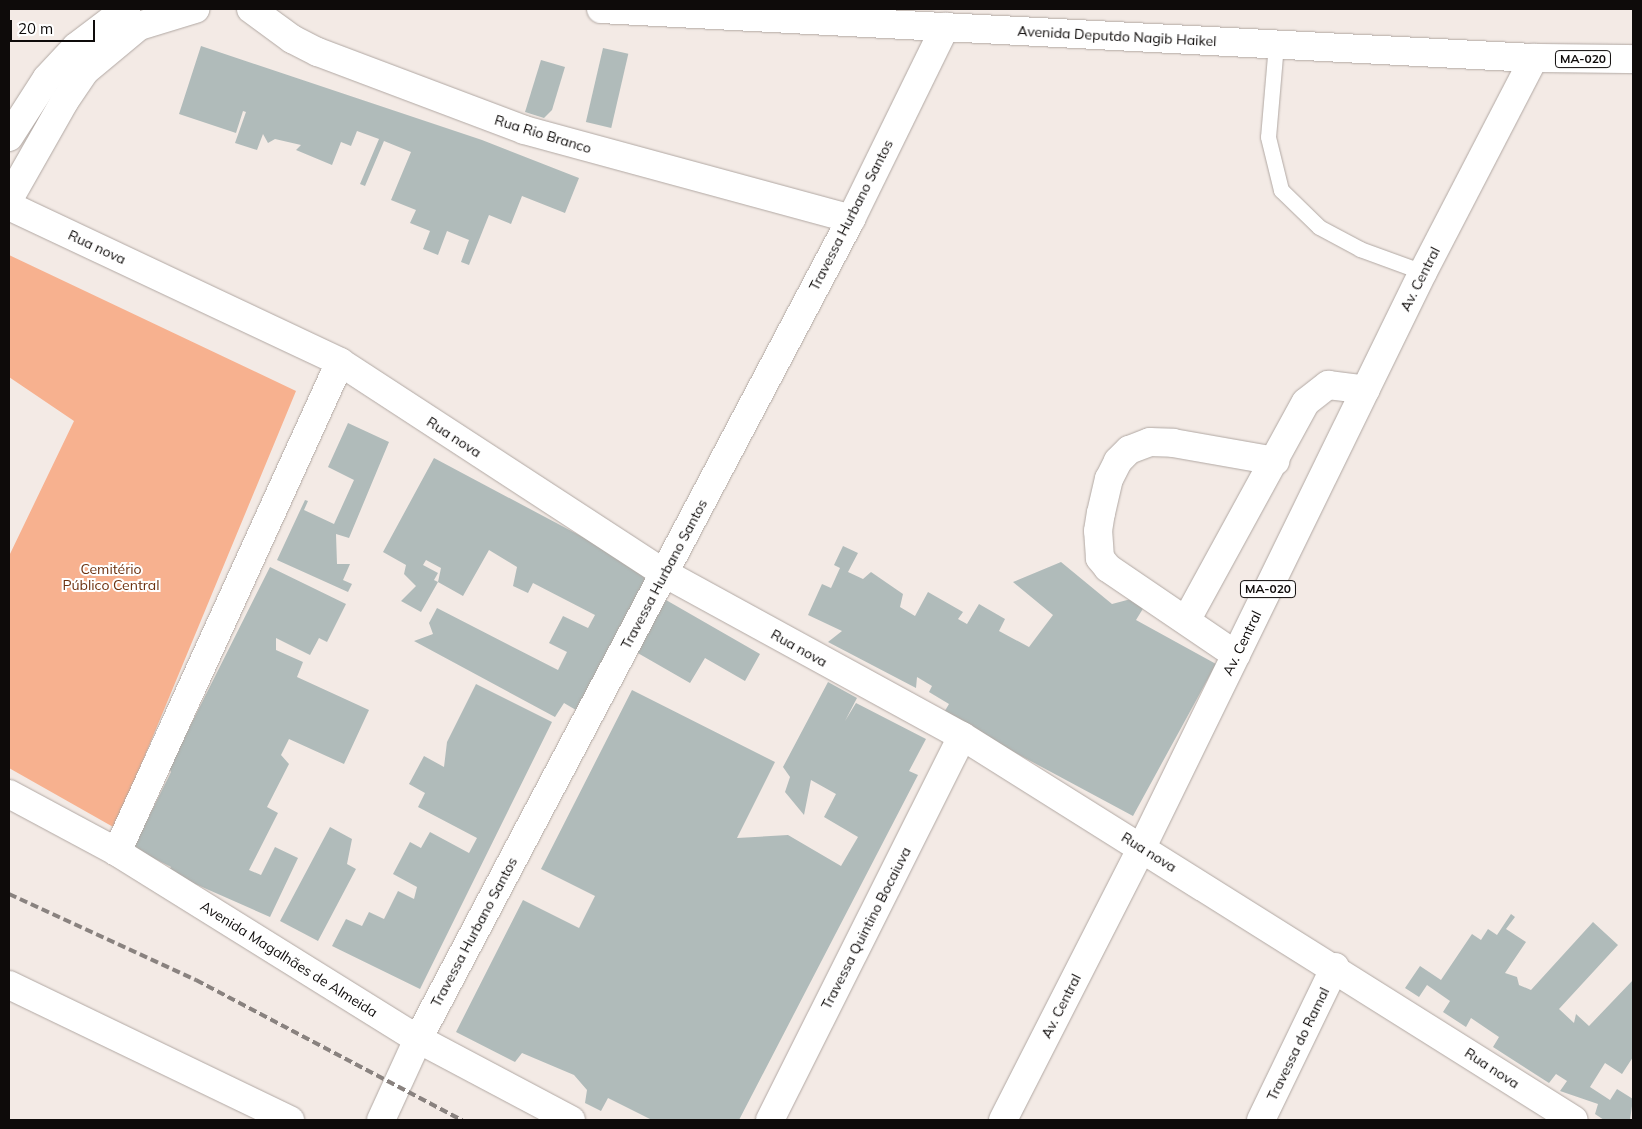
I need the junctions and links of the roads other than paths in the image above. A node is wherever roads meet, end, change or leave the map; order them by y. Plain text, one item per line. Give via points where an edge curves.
1 (126, 9) edge
2 (195, 9) edge
3 (251, 9) edge
4 (601, 9) edge
5 (945, 27) junction
6 (1276, 44) junction
7 (1534, 58) junction
8 (1633, 59) edge
9 (9, 137) edge
10 (9, 199) edge
11 (9, 206) edge
12 (851, 219) junction
13 (1423, 272) junction
14 (340, 362) junction
15 (1366, 390) junction
16 (1275, 461) junction
17 (664, 573) junction
18 (1187, 620) junction
19 (1236, 655) junction
20 (962, 736) junction
21 (9, 794) edge
22 (1142, 847) junction
23 (117, 852) junction
24 (1335, 967) junction
25 (10, 990) edge
26 (418, 1039) junction
27 (290, 1120) edge
28 (381, 1120) edge
29 (571, 1120) edge
30 (770, 1120) edge
31 (1002, 1120) edge
32 (1261, 1120) edge
33 (1574, 1120) edge

1 - 9 street via 76,47 47,78
2 - 10 street via 139,26 85,71
3 - 12 street, Rua Rio Branco via 292,39 318,52 524,130
4 - 5 street, Avenida Deputdo Nagib Haikel / MA-020
5 - 6 street, Avenida Deputdo Nagib Haikel / MA-020
5 - 12 street, Travessa Hurbano Santos
6 - 7 street, Avenida Deputdo Nagib Haikel / MA-020
6 - 13 lane via 1268,137 1282,190 1319,227 1360,249
7 - 8 street, Avenida Deputdo Nagib Haikel / MA-020
7 - 13 street, Av. Central / MA-020
11 - 14 street, Rua nova
12 - 17 street, Travessa Hurbano Santos
13 - 15 street, Av. Central / MA-020
14 - 17 street, Rua nova
14 - 23 street
15 - 16 street via 1328,386 1316,393 1306,402
15 - 19 street, Av. Central / MA-020
16 - 18 street
16 - 18 street via 1173,442 1150,442 1129,450 1118,461 1109,479 1101,513 1098,531 1100,558 1124,582
17 - 20 street, Rua nova
17 - 26 street, Travessa Hurbano Santos
18 - 19 street
19 - 22 street, Av. Central / MA-020
20 - 22 street, Rua nova
20 - 30 street, Travessa Quintino Bocaiuva
21 - 23 street, Avenida Magalhães de Almeida
22 - 24 street, Rua nova
22 - 31 street, Av. Central / MA-020
23 - 26 street, Avenida Magalhães de Almeida
24 - 32 street, Travessa do Ramal
24 - 33 street, Rua nova
25 - 27 street
26 - 28 street, Travessa Hurbano Santos
26 - 29 street, Avenida Magalhães de Almeida

